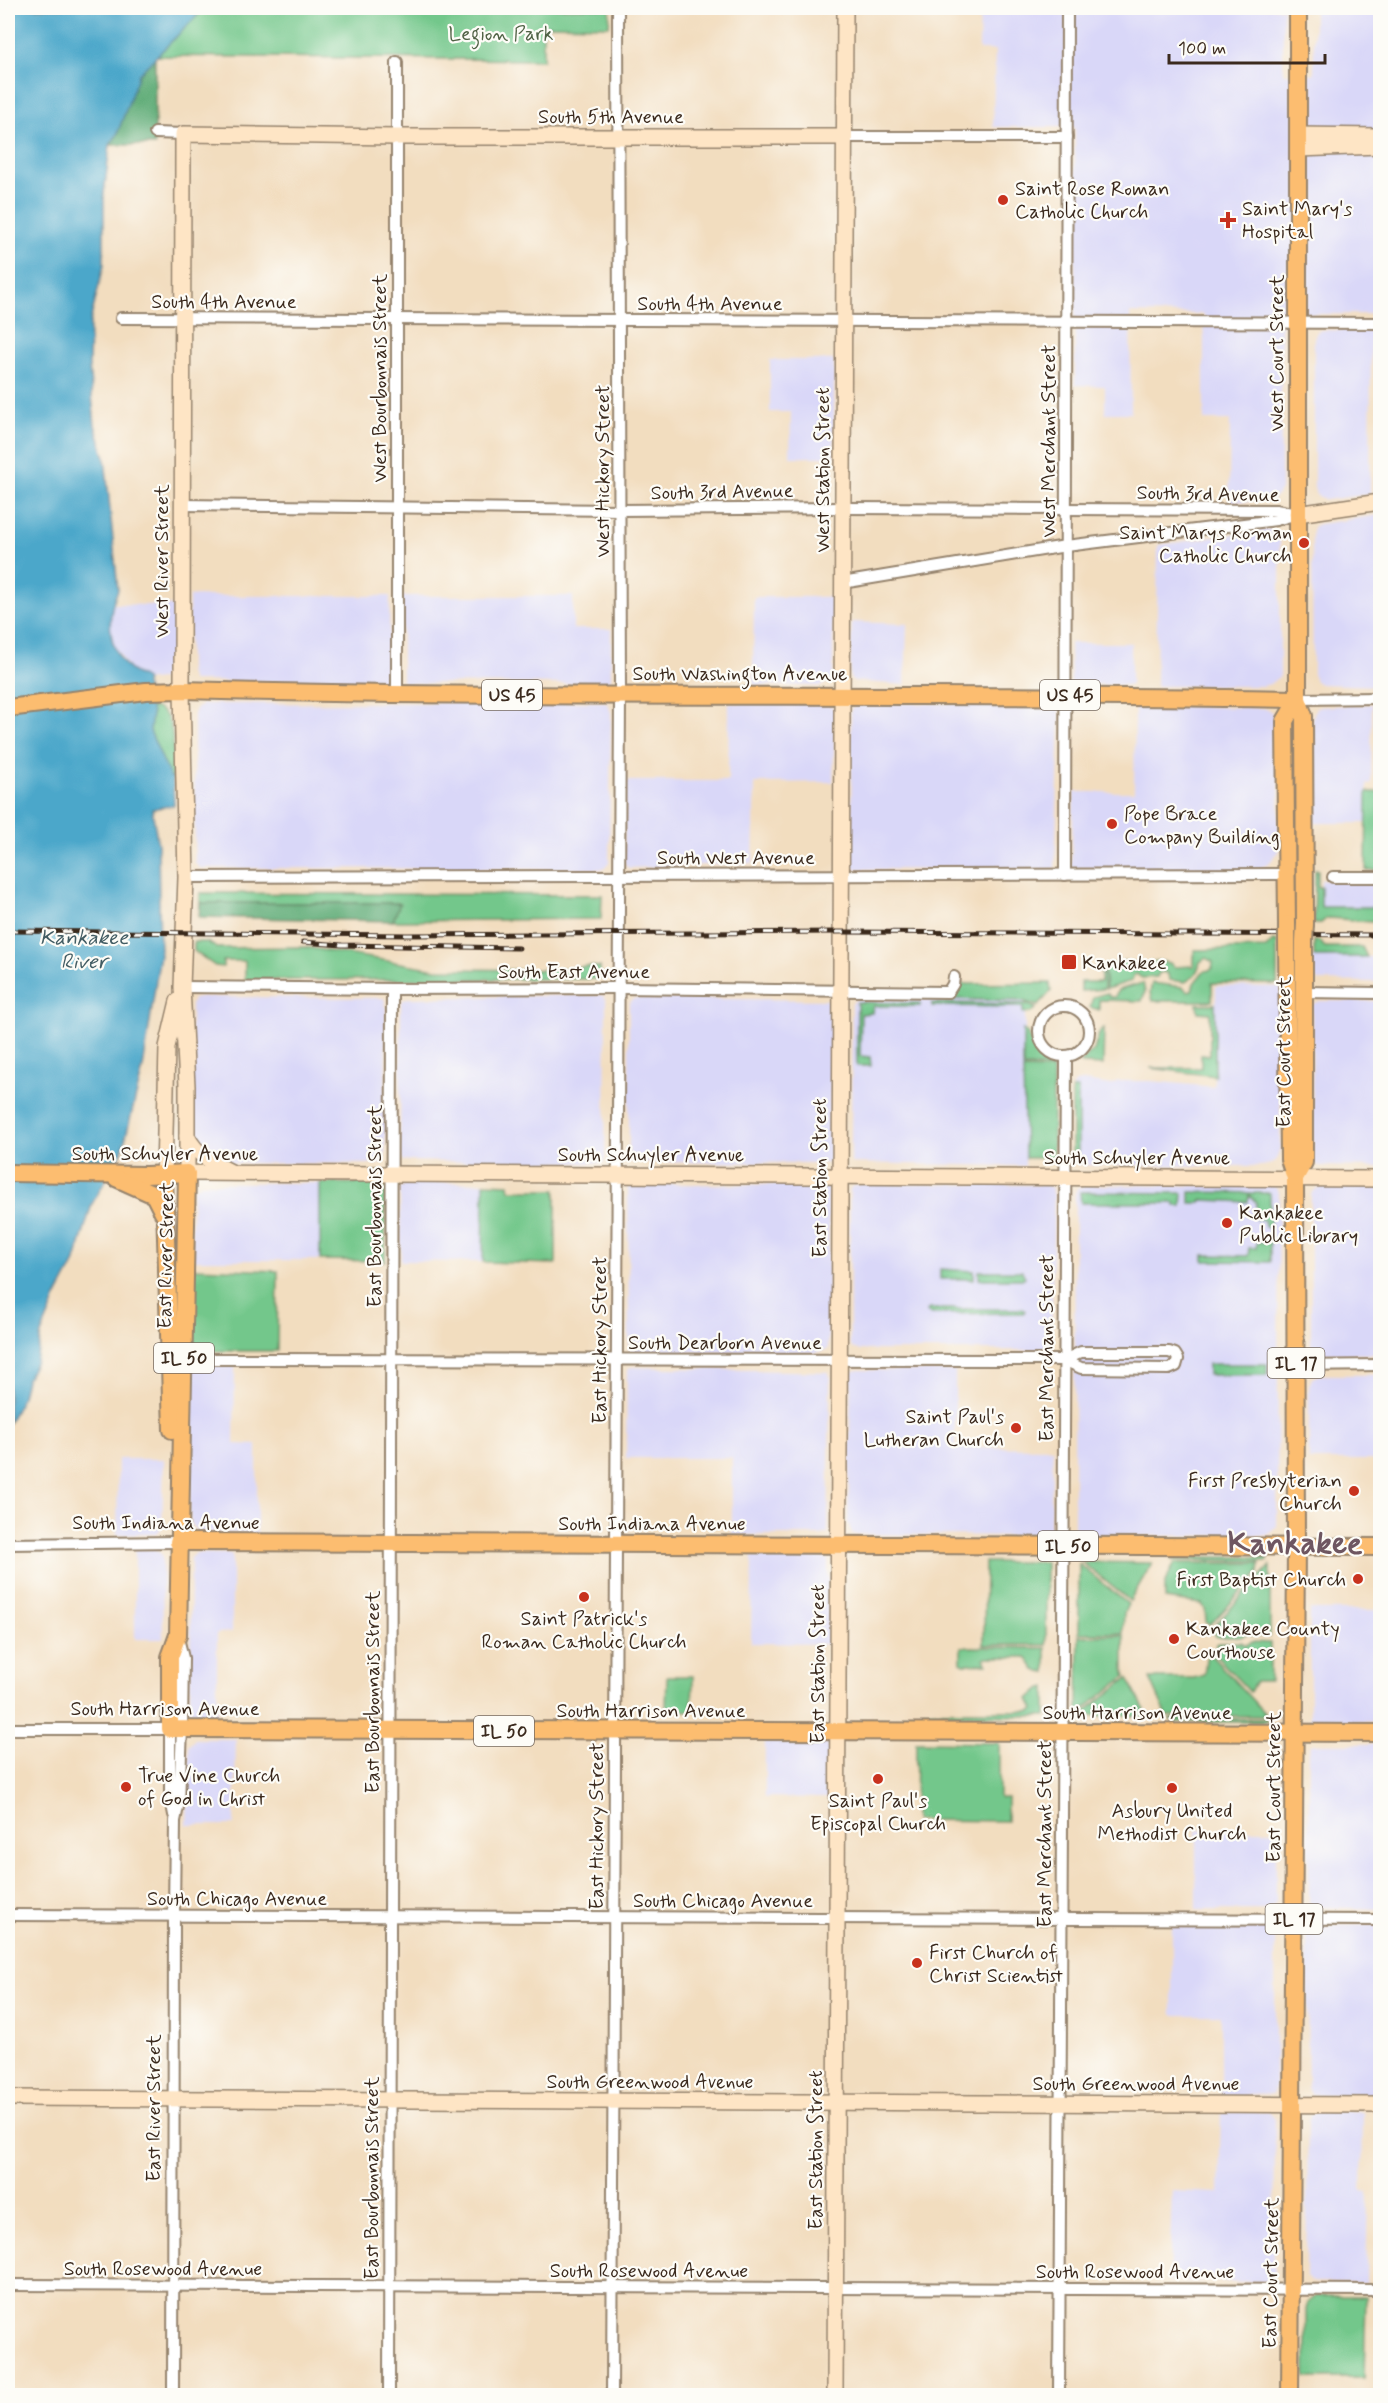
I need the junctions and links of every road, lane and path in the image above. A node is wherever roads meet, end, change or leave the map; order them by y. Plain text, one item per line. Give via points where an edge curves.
1 (618, 8) edge
2 (845, 8) edge
3 (1067, 8) edge
4 (1298, 8) edge
5 (397, 62) dead end
6 (155, 133) dead end
7 (183, 134) junction
8 (1380, 136) edge
9 (397, 137) junction
10 (620, 137) junction
11 (844, 137) junction
12 (1067, 137) junction
13 (1298, 142) junction
14 (1380, 146) edge
15 (122, 318) dead end
16 (182, 318) junction
17 (397, 320) junction
18 (620, 321) junction
19 (844, 322) junction
20 (1066, 323) junction
21 (1297, 323) junction
22 (1380, 323) edge
23 (1380, 502) edge
24 (182, 505) junction
25 (397, 507) junction
26 (843, 508) junction
27 (1066, 508) junction
28 (620, 510) junction
29 (1297, 514) junction
30 (1066, 546) junction
31 (842, 583) junction
32 (182, 690) junction
33 (620, 694) junction
34 (842, 694) junction
35 (1066, 694) junction
36 (397, 695) junction
37 (1380, 698) edge
38 (1298, 699) junction
39 (8, 708) edge
40 (1286, 874) junction
41 (841, 875) junction
42 (1065, 875) junction
43 (620, 876) junction
44 (186, 877) junction
45 (1333, 877) dead end
46 (1380, 877) edge
47 (1287, 924) joint
48 (841, 933) joint
49 (1305, 933) joint
50 (619, 934) joint
51 (954, 977) dead end
52 (182, 987) junction
53 (618, 988) junction
54 (392, 989) junction
55 (841, 992) junction
56 (1304, 992) junction
57 (1380, 993) edge
58 (1066, 1056) junction
59 (187, 1136) junction
60 (8, 1173) edge
61 (187, 1173) junction
62 (234, 1173) junction
63 (164, 1174) junction
64 (392, 1174) junction
65 (107, 1175) junction
66 (618, 1175) junction
67 (840, 1176) junction
68 (1065, 1177) junction
69 (1294, 1178) junction
70 (1380, 1179) edge
71 (165, 1217) junction
72 (177, 1359) junction
73 (391, 1359) junction
74 (617, 1359) junction
75 (839, 1360) junction
76 (1064, 1360) junction
77 (1380, 1365) edge
78 (1296, 1366) junction
79 (178, 1542) junction
80 (391, 1543) junction
81 (8, 1544) edge
82 (616, 1544) junction
83 (839, 1545) junction
84 (1063, 1546) junction
85 (1296, 1547) junction
86 (1380, 1547) edge
87 (8, 1729) edge
88 (176, 1729) junction
89 (390, 1730) junction
90 (615, 1731) junction
91 (838, 1732) junction
92 (1062, 1733) junction
93 (1380, 1733) edge
94 (1295, 1734) junction
95 (8, 1915) edge
96 (174, 1916) junction
97 (390, 1916) junction
98 (614, 1917) junction
99 (837, 1918) junction
100 (1061, 1919) junction
101 (1294, 1920) junction
102 (1380, 1920) edge
103 (8, 2098) edge
104 (174, 2099) junction
105 (389, 2101) junction
106 (613, 2102) junction
107 (837, 2103) junction
108 (1061, 2103) junction
109 (1293, 2104) junction
110 (1380, 2105) edge
111 (8, 2285) edge
112 (173, 2286) junction
113 (389, 2287) junction
114 (612, 2288) junction
115 (836, 2288) junction
116 (1060, 2289) junction
117 (1291, 2290) junction
118 (1380, 2290) edge
119 (173, 2396) edge
120 (388, 2396) edge
121 (612, 2396) edge
122 (836, 2396) edge
123 (1059, 2396) edge
124 (1290, 2396) edge

1 - 10 street, West Hickory Street
2 - 11 street, West Station Street
3 - 12 street, West Merchant Street
4 - 13 main road, West Court Street
5 - 9 street, West Bourbonnais Street
6 - 7 street, South 5th Avenue
7 - 9 street, South 5th Avenue
7 - 16 street, West River Street
8 - 13 street
9 - 10 street, South 5th Avenue
9 - 17 street, West Bourbonnais Street
10 - 11 street, South 5th Avenue
10 - 18 street, West Hickory Street
11 - 12 street, South 5th Avenue
11 - 19 street, West Station Street
12 - 20 street, West Merchant Street
13 - 14 street
13 - 21 main road, West Court Street
15 - 16 street, South 4th Avenue
16 - 17 street, South 4th Avenue
16 - 24 street, West River Street
17 - 18 street, South 4th Avenue
17 - 25 street, West Bourbonnais Street
18 - 19 street, South 4th Avenue
18 - 28 street, West Hickory Street
19 - 20 street, South 4th Avenue
19 - 26 street, West Station Street
20 - 21 street, South 4th Avenue
20 - 27 street, West Merchant Street
21 - 22 street, South 4th Avenue
21 - 29 main road, West Court Street
23 - 29 street
24 - 25 street, South 3rd Avenue
24 - 32 street, West River Street
25 - 28 street, South 3rd Avenue
25 - 36 street, West Bourbonnais Street
26 - 27 street, South 3rd Avenue
26 - 28 street, South 3rd Avenue
26 - 31 street, West Station Street
27 - 29 street, South 3rd Avenue via 1276,510
27 - 30 street, West Merchant Street
28 - 33 street, West Hickory Street
29 - 30 street via 1276,520
29 - 38 main road, West Court Street
30 - 31 street
30 - 35 street, West Merchant Street
31 - 34 street, West Station Street
32 - 36 main road, South Washington Avenue / US 45
32 - 39 main road, US 45
32 - 44 street, West River Street
33 - 34 main road, South Washington Avenue / US 45
33 - 36 main road, South Washington Avenue / US 45
33 - 43 street, West Hickory Street
34 - 35 main road, South Washington Avenue / US 45
34 - 41 street, West Station Street
35 - 38 main road, South Washington Avenue / US 45
35 - 42 street, West Merchant Street
37 - 38 street
38 - 40 main road, West Court Street / IL 17 via 1285,721
38 - 49 main road, West Court Street / IL 17 via 1305,716
40 - 42 street, South West Avenue
40 - 47 main road, West Court Street / IL 17
41 - 42 street, South West Avenue
41 - 43 street, South West Avenue
41 - 48 street, West Station Street
43 - 44 street, South West Avenue
43 - 50 street, West Hickory Street
44 - 52 street, West River Street
45 - 46 street
47 - 69 main road, East Court Street / IL 17, bridge via 1289,1159
48 - 55 street, East Station Street
49 - 56 main road, East Court Street / IL 17
50 - 53 street, East Hickory Street
51 - 55 street, South East Avenue via 948,992
52 - 54 street, South East Avenue
52 - 59 street, East River Street
52 - 63 street, East River Street via 167,1047
53 - 54 street, South East Avenue
53 - 55 street, South East Avenue
53 - 66 street, East Hickory Street
54 - 64 street, East Bourbonnais Street
55 - 67 street, East Station Street
56 - 57 street
56 - 69 main road, East Court Street / IL 17 via 1304,1162
58 - 58 street via 1081,1050 1089,1028 1083,1014 1061,1006 1042,1018 1039,1034 1046,1049
58 - 68 street, East Merchant Street
59 - 61 street, East River Street
59 - 62 street via 208,1161
60 - 65 main road, South Schuyler Avenue
61 - 62 street, South Schuyler Avenue
61 - 63 main road, South Schuyler Avenue
61 - 72 main road, East River Street / IL 50
62 - 64 street, South Schuyler Avenue
63 - 65 main road, South Schuyler Avenue
63 - 71 main road, East River Street
64 - 66 street, South Schuyler Avenue
64 - 73 street, East Bourbonnais Street
65 - 71 main road via 154,1194
66 - 67 street, South Schuyler Avenue
66 - 74 street, East Hickory Street
67 - 68 street, South Schuyler Avenue
67 - 75 street, East Station Street
68 - 69 street, South Schuyler Avenue
68 - 76 street, East Merchant Street
69 - 70 street, South Schuyler Avenue
69 - 78 main road, East Court Street / IL 17
71 - 72 main road, East River Street
72 - 73 street, South Dearborn Avenue
72 - 79 main road, East River Street / IL 50
73 - 74 street, South Dearborn Avenue
73 - 80 street, East Bourbonnais Street
74 - 75 street, South Dearborn Avenue
74 - 82 street, East Hickory Street
75 - 76 street, South Dearborn Avenue
75 - 83 street, East Station Street
76 - 76 street via 1081,1368 1169,1369 1176,1366 1178,1359 1169,1352 1081,1352
76 - 84 street, East Merchant Street
77 - 78 street
78 - 85 main road, East Court Street / IL 17
79 - 80 main road, South Indiana Avenue / IL 50
79 - 81 street, South Indiana Avenue
79 - 88 main road, East River Street / IL 50 via 178,1635 170,1657
80 - 82 main road, South Indiana Avenue / IL 50
80 - 89 street, East Bourbonnais Street
82 - 83 main road, South Indiana Avenue / IL 50
82 - 90 street, East Hickory Street
83 - 84 main road, South Indiana Avenue / IL 50
83 - 91 street, East Station Street
84 - 85 main road, South Indiana Avenue / IL 50
84 - 92 street, East Merchant Street
85 - 86 main road, IL 50
85 - 94 main road, East Court Street / IL 17
87 - 88 street, South Harrison Avenue
88 - 89 main road, South Harrison Avenue / IL 50
88 - 96 street, East River Street via 170,1794 175,1821
89 - 90 main road, South Harrison Avenue / IL 50
89 - 97 street, East Bourbonnais Street
90 - 91 main road, South Harrison Avenue / IL 50
90 - 98 street, East Hickory Street
91 - 92 main road, South Harrison Avenue / IL 50
91 - 99 street, East Station Street
92 - 94 main road, South Harrison Avenue / IL 50
92 - 100 street, East Merchant Street
93 - 94 main road, IL 50
94 - 101 main road, East Court Street / IL 17
95 - 96 street, South Chicago Avenue
96 - 97 street, South Chicago Avenue
96 - 104 street, East River Street
97 - 98 street, South Chicago Avenue
97 - 105 street, East Bourbonnais Street
98 - 99 street, South Chicago Avenue
98 - 106 street, East Hickory Street
99 - 100 street, South Chicago Avenue
99 - 107 street, East Station Street
100 - 101 street, South Chicago Avenue
100 - 108 street, East Merchant Street
101 - 102 street, South Chicago Avenue
101 - 109 main road, East Court Street / IL 17
103 - 104 street, South Greenwood Avenue
104 - 105 street, South Greenwood Avenue
104 - 112 street, East River Street
105 - 106 street, South Greenwood Avenue
105 - 113 street, East Bourbonnais Street
106 - 107 street, South Greenwood Avenue
106 - 114 street, East Hickory Street
107 - 108 street, South Greenwood Avenue
107 - 115 street, East Station Street
108 - 109 street, South Greenwood Avenue
108 - 116 street, East Merchant Street
109 - 110 street, South Greenwood Avenue
109 - 117 main road, East Court Street / IL 17
111 - 112 street, South Rosewood Avenue
112 - 113 street, South Rosewood Avenue
112 - 119 street, East River Street
113 - 114 street, South Rosewood Avenue
113 - 120 street, East Bourbonnais Street
114 - 115 street, South Rosewood Avenue
114 - 121 street, East Hickory Street
115 - 116 street, South Rosewood Avenue
115 - 122 street, East Station Street
116 - 117 street, South Rosewood Avenue
116 - 123 street, East Merchant Street
117 - 118 street, South Rosewood Avenue
117 - 124 main road, East Court Street / IL 17

